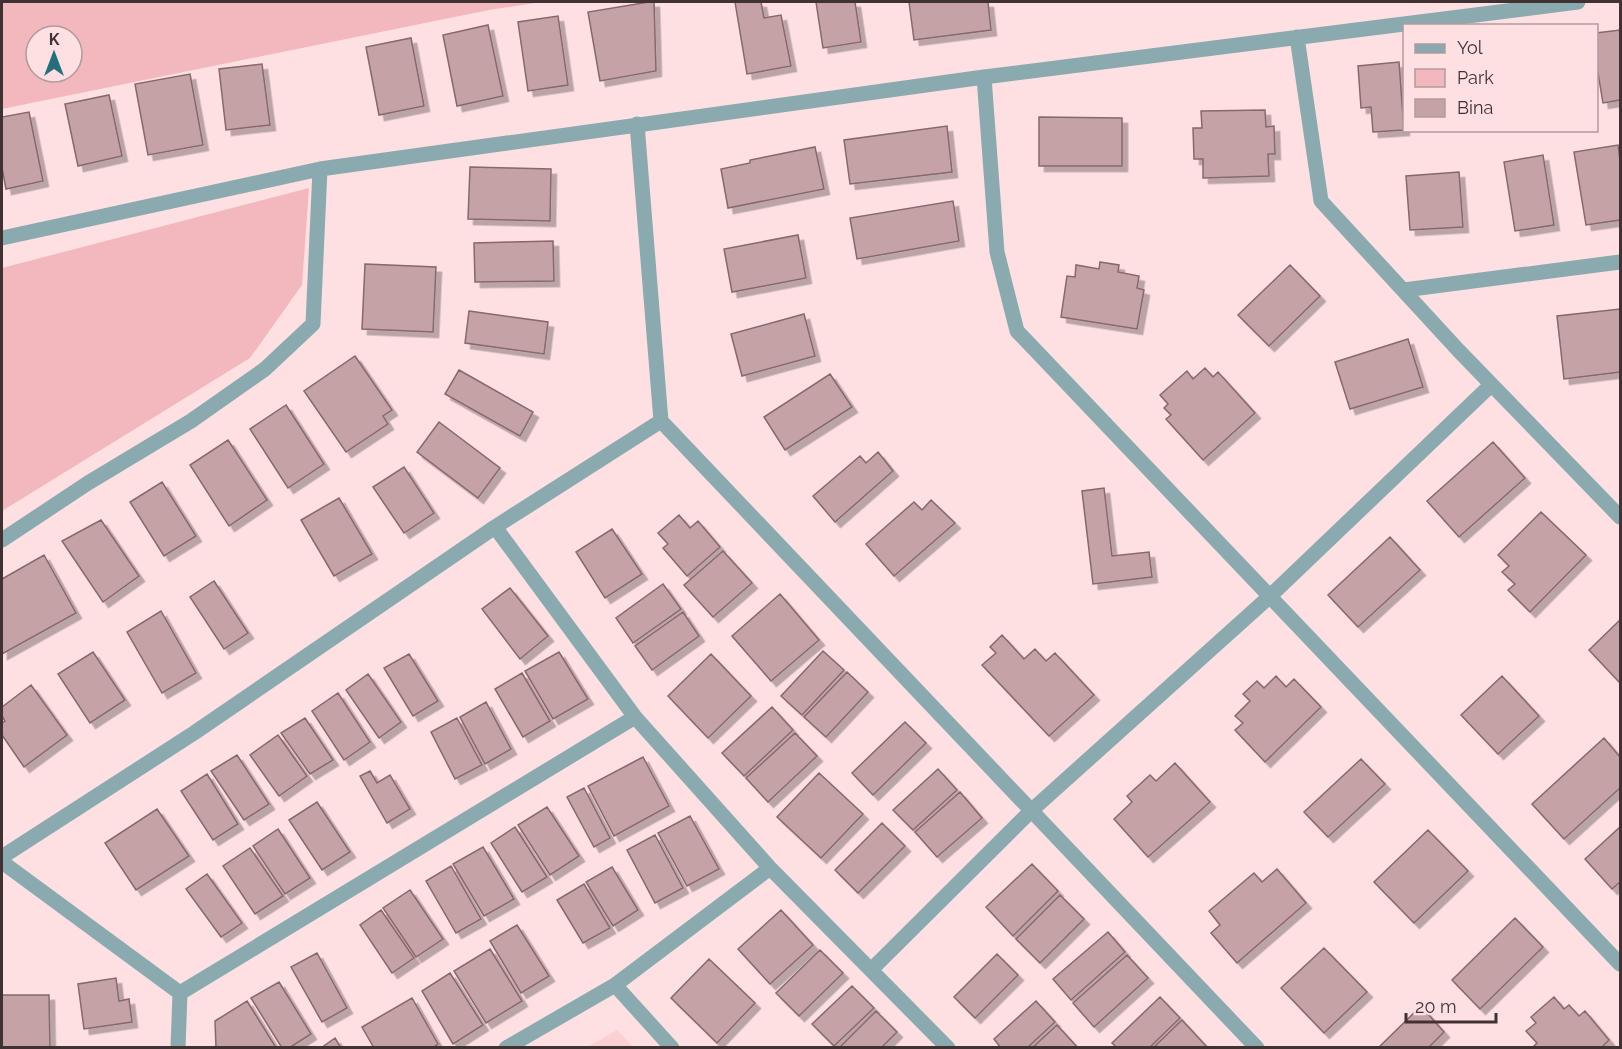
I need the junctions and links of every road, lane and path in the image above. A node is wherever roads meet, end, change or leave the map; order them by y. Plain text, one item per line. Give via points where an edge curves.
1 (1578, 2) edge
2 (1297, 37) junction
3 (984, 77) junction
4 (637, 124) junction
5 (320, 169) junction
6 (2, 238) edge
7 (1620, 262) edge
8 (1404, 290) junction
9 (1491, 385) junction
10 (661, 421) junction
11 (1620, 517) edge
12 (495, 527) junction
13 (2, 540) edge
14 (1269, 597) junction
15 (635, 717) junction
16 (1032, 810) junction
17 (2, 857) edge
18 (2, 862) edge
19 (770, 868) junction
20 (1620, 964) edge
21 (871, 970) junction
22 (615, 985) junction
23 (180, 993) junction
24 (178, 1047) edge
25 (506, 1047) edge
26 (672, 1047) edge
27 (948, 1047) edge
28 (1257, 1047) edge

1 - 2 street
2 - 3 street
2 - 8 street via 1321,201
3 - 4 street
3 - 14 street via 997,252 1017,331
4 - 5 street
4 - 10 street
5 - 6 street
5 - 13 street via 313,324 266,369
7 - 8 street
8 - 9 street
9 - 11 street
9 - 14 street
10 - 12 street
10 - 16 street
12 - 15 street
12 - 17 street via 194,733
14 - 16 street
14 - 20 street
15 - 19 street
15 - 23 street
16 - 21 street
16 - 28 street
18 - 23 street
19 - 21 street
19 - 22 street
21 - 27 street
22 - 25 street
22 - 26 street
23 - 24 street

